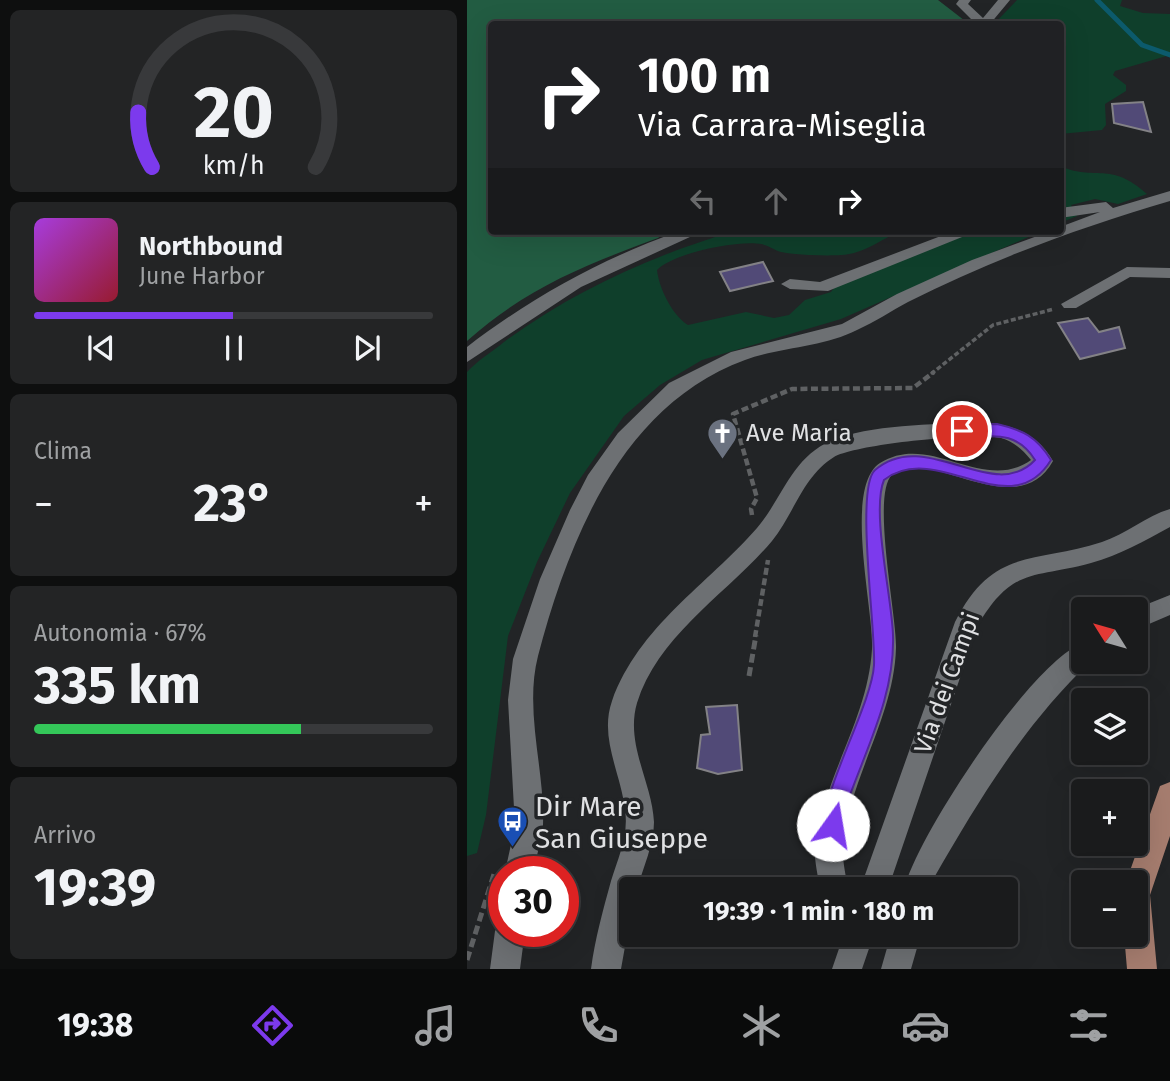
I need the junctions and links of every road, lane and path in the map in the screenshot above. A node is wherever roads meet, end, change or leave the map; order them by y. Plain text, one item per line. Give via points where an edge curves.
1 (965, 0) edge
2 (1004, 0) edge
3 (980, 21) edge
4 (985, 21) edge
5 (1170, 196) edge
6 (1064, 212) edge
7 (1116, 212) junction
8 (1064, 232) edge
9 (685, 235) edge
10 (958, 235) edge
11 (1055, 235) edge
12 (1170, 273) edge
13 (790, 284) dead end
14 (1070, 304) joint
15 (467, 355) edge
16 (1170, 517) edge
17 (759, 529) junction
18 (1170, 605) edge
19 (1148, 614) edge
20 (1071, 664) edge
21 (749, 676) dead end
22 (1170, 795) edge
23 (514, 856) edge
24 (832, 877) edge
25 (878, 877) edge
26 (922, 877) edge
27 (488, 913) edge
28 (508, 947) edge
29 (842, 947) edge
30 (854, 947) edge
31 (902, 947) edge
32 (467, 960) edge
33 (505, 969) edge
34 (606, 969) edge
35 (846, 969) edge
36 (896, 969) edge
37 (1142, 969) edge

1 - 3 street via 962,4
2 - 4 street
5 - 7 street
6 - 7 street via 1102,206
7 - 8 street
9 - 15 street via 559,292
10 - 13 street via 822,287
11 - 23 street via 978,264 848,328 738,356 700,373 676,388 625,438 595,480 581,510 551,579 525,659 521,700 529,826
12 - 14 street via 1127,272
14 - 17 path via 993,325 913,388 791,389 733,414 757,498 751,509
16 - 25 street, Via dei Campi via 1113,547 1011,571 981,596 967,622
17 - 21 path via 769,566 763,575
17 - 24 street via 807,467 850,441 997,429 1033,444 1043,460 1016,479 993,481 916,461 894,464 878,477 874,537 883,670 838,800 829,850
17 - 34 street via 643,663 623,704 621,741 637,789 640,827
18 - 19 street
20 - 26 street via 1051,681 986,763
22 - 37 main road via 1136,894
27 - 32 path
28 - 33 street
29 - 35 street
30 - 35 street
31 - 36 street

